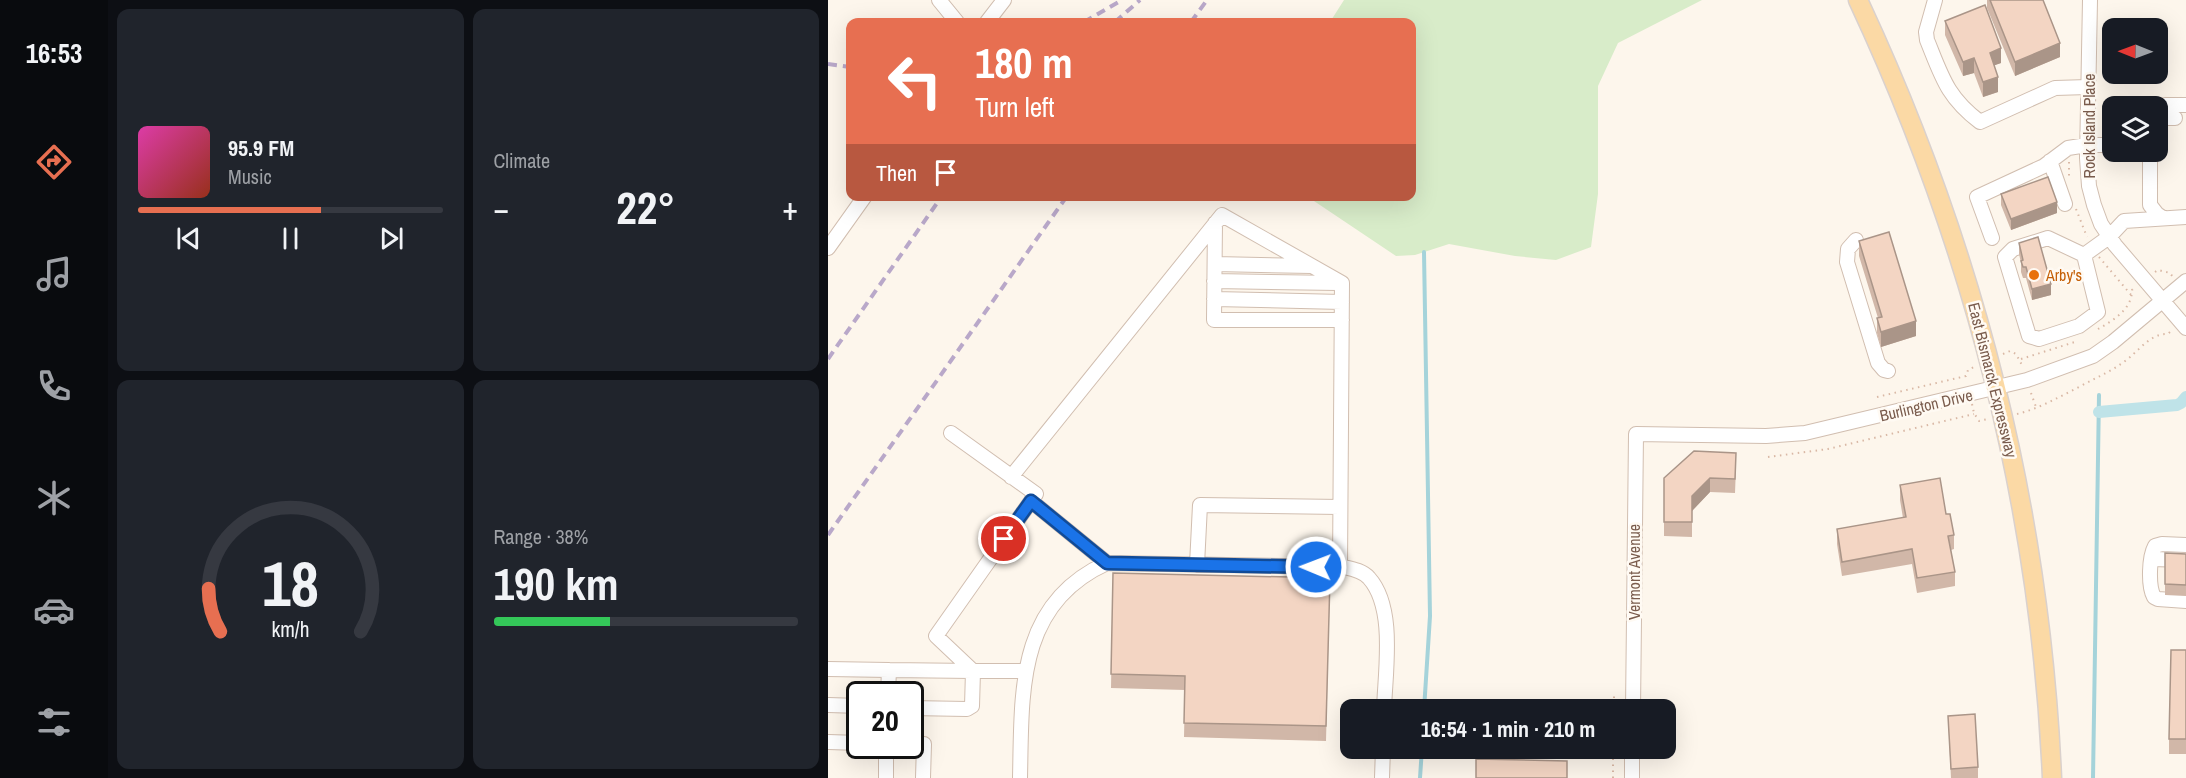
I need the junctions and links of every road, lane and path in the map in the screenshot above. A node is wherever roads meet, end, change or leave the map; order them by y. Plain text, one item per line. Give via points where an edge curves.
1 (939, 0) edge
2 (1004, 0) edge
3 (1858, 0) edge
4 (1935, 0) edge
5 (2090, 0) edge
6 (954, 18) edge
7 (990, 18) edge
8 (2088, 87) junction
9 (2168, 105) edge
10 (2186, 105) edge
11 (2168, 117) edge
12 (2175, 118) dead end
13 (2087, 145) junction
14 (2102, 145) edge
15 (2050, 161) junction
16 (2150, 162) edge
17 (861, 201) edge
18 (2065, 204) dead end
19 (2186, 217) edge
20 (2163, 218) junction
21 (1215, 223) junction
22 (2109, 237) junction
23 (1992, 238) dead end
24 (1856, 240) dead end
25 (828, 248) edge
26 (2084, 255) junction
27 (1215, 264) junction
28 (1312, 266) junction
29 (1214, 281) junction
30 (2186, 281) edge
31 (1342, 283) junction
32 (1214, 299) junction
33 (1342, 302) junction
34 (2163, 302) junction
35 (1342, 320) junction
36 (2184, 325) edge
37 (1888, 371) dead end
38 (1966, 376) dead end
39 (1997, 388) junction
40 (1877, 397) dead end
41 (2036, 407) dead end
42 (1974, 413) dead end
43 (951, 433) dead end
44 (1635, 434) joint
45 (1768, 457) dead end
46 (1011, 477) junction
47 (1031, 501) junction
48 (1340, 507) junction
49 (2186, 544) edge
50 (2152, 559) junction
51 (2186, 560) edge
52 (1107, 563) junction
53 (1197, 564) junction
54 (1340, 567) junction
55 (2186, 601) edge
56 (828, 669) edge
57 (889, 670) junction
58 (973, 670) junction
59 (1026, 671) junction
60 (889, 681) edge
61 (1614, 694) dead end
62 (1384, 699) edge
63 (1614, 699) edge
64 (1633, 699) edge
65 (828, 705) edge
66 (846, 706) edge
67 (924, 708) edge
68 (828, 742) edge
69 (846, 743) edge
70 (886, 759) edge
71 (924, 759) edge
72 (1383, 759) edge
73 (1613, 759) edge
74 (1632, 759) edge
75 (886, 778) edge
76 (923, 778) edge
77 (1020, 778) edge
78 (1383, 778) edge
79 (1613, 778) edge
80 (1632, 778) edge
81 (2052, 778) edge

1 - 6 street
2 - 7 street
3 - 39 main road, East Bismarck Expressway via 1940,199
4 - 8 street via 1927,40 1947,88 1966,112 1980,122 2055,88
5 - 8 street, Rock Island Place
8 - 13 street, Rock Island Place
9 - 10 street
11 - 12 street
13 - 14 street
13 - 15 street via 2068,148
13 - 22 street, Rock Island Place via 2091,194 2096,214
15 - 18 street
15 - 23 street via 1977,197
16 - 20 street via 2150,205
17 - 25 street
19 - 20 street
20 - 22 street via 2124,221
21 - 27 street
21 - 28 street via 1222,215
21 - 46 street
22 - 26 street
22 - 34 street, Rock Island Place
24 - 37 street via 1848,249 1847,262 1878,363
26 - 26 street via 2048,238 2013,249 2005,257 2029,336 2039,339 2079,326 2098,312
27 - 28 street
27 - 29 street
28 - 31 street
29 - 31 street
29 - 32 street
30 - 34 street, Burlington Drive
31 - 33 street
32 - 33 street
32 - 35 street via 1214,320
33 - 35 street
34 - 36 street, Rock Island Place
34 - 39 street, Burlington Drive via 2093,356
35 - 48 street
36 - 41 path via 2153,337 2105,375
38 - 40 path
39 - 44 street, Burlington Drive via 1795,434
39 - 81 main road, East Bismarck Expressway via 2019,484 2036,588
42 - 45 path via 1828,449
43 - 46 street
44 - 64 street, Vermont Avenue
46 - 47 street via 1036,494
47 - 52 street
47 - 58 street via 936,636
48 - 53 street via 1200,505
48 - 54 street
49 - 50 street via 2158,545 2153,549
50 - 51 street
50 - 55 street via 2154,597
52 - 53 street
52 - 59 street via 1068,586 1052,604 1029,653
53 - 54 street
54 - 62 street via 1368,576 1381,600 1387,628
56 - 57 street
57 - 58 street
57 - 60 street
58 - 59 street
58 - 67 street via 972,706
59 - 77 street
61 - 63 path
65 - 66 street
68 - 69 street
70 - 75 street
71 - 76 street
72 - 78 street
73 - 79 path
74 - 80 street

